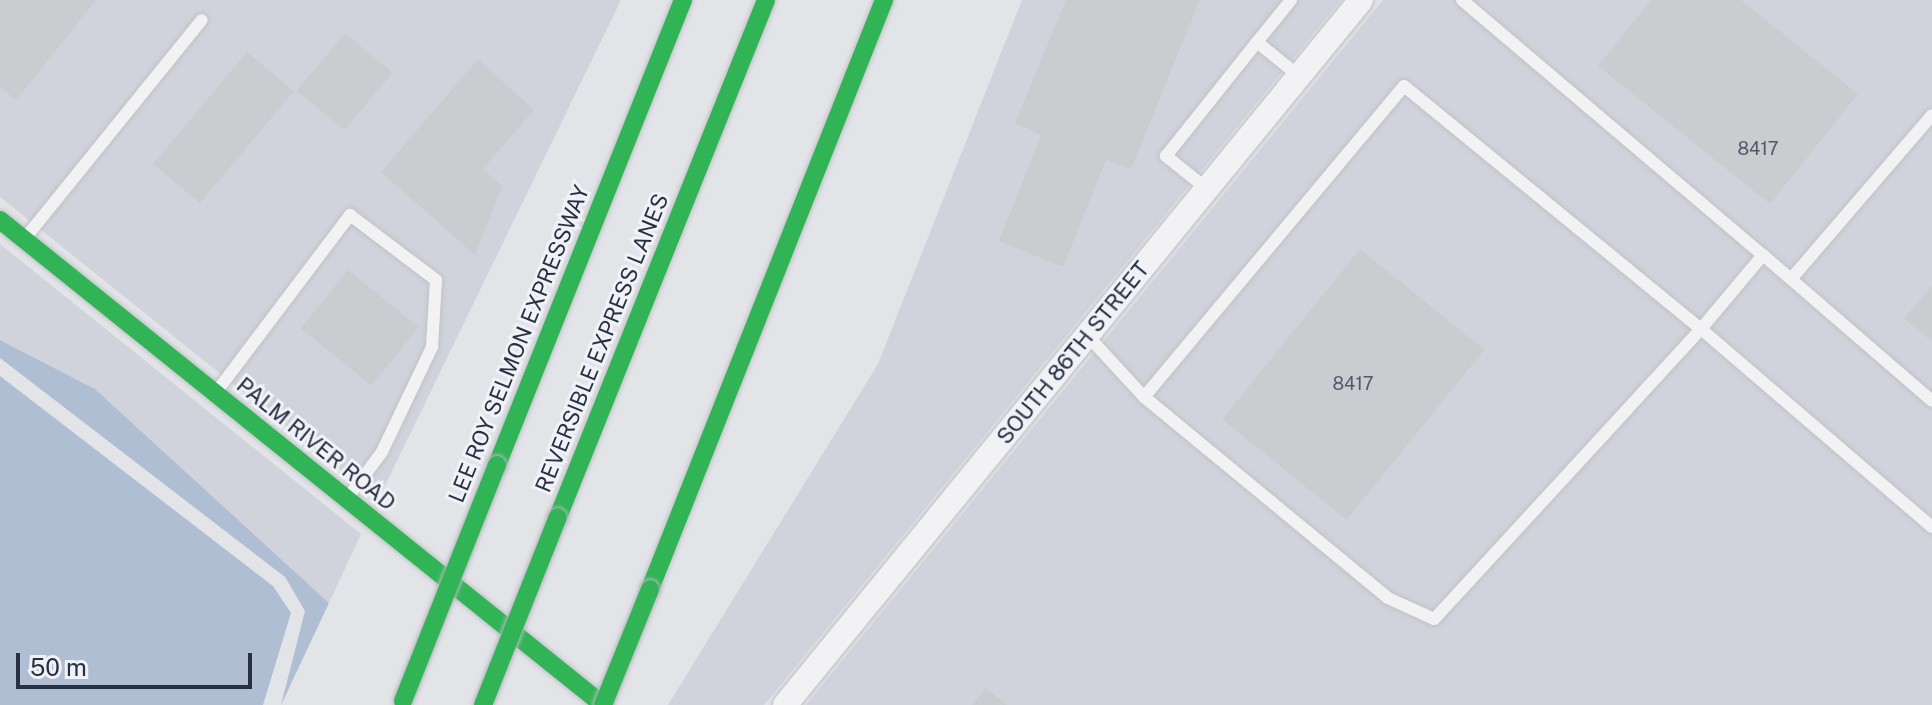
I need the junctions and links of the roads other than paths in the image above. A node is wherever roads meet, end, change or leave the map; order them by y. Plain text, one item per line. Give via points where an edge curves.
1 (683, 0) edge
2 (766, 0) edge
3 (884, 0) edge
4 (1291, 0) edge
5 (1361, 0) edge
6 (1462, 0) edge
7 (202, 20) dead end
8 (1257, 42) junction
9 (1300, 77) junction
10 (1932, 115) edge
11 (1207, 189) junction
12 (0, 220) edge
13 (24, 239) junction
14 (1763, 255) junction
15 (1791, 279) junction
16 (1701, 329) junction
17 (1088, 336) junction
18 (215, 393) junction
19 (1144, 397) junction
20 (1932, 401) edge
21 (346, 499) junction
22 (1932, 527) edge
23 (794, 702) edge
24 (402, 703) edge
25 (483, 705) edge
26 (603, 705) edge

1 - 24 main road, LEE ROY SELMON EXPRESSWAY, bridge
2 - 25 main road, REVERSIBLE EXPRESS LANES, bridge
3 - 26 main road, bridge
4 - 8 lane
5 - 9 street, SOUTH 86TH STREET
6 - 14 lane
7 - 13 lane
8 - 9 lane
8 - 11 lane via 1166,156
9 - 11 street, SOUTH 86TH STREET
10 - 15 lane
11 - 17 street, SOUTH 86TH STREET
12 - 13 main road, PALM RIVER ROAD
13 - 18 main road, PALM RIVER ROAD
14 - 15 lane
14 - 16 lane
15 - 20 lane
16 - 19 lane via 1434,619 1388,598
16 - 19 lane via 1404,86
16 - 22 lane
17 - 19 lane
17 - 23 street, SOUTH 86TH STREET
18 - 21 main road, PALM RIVER ROAD
18 - 21 lane via 350,215 436,280 432,347 382,452
21 - 26 main road, PALM RIVER ROAD

